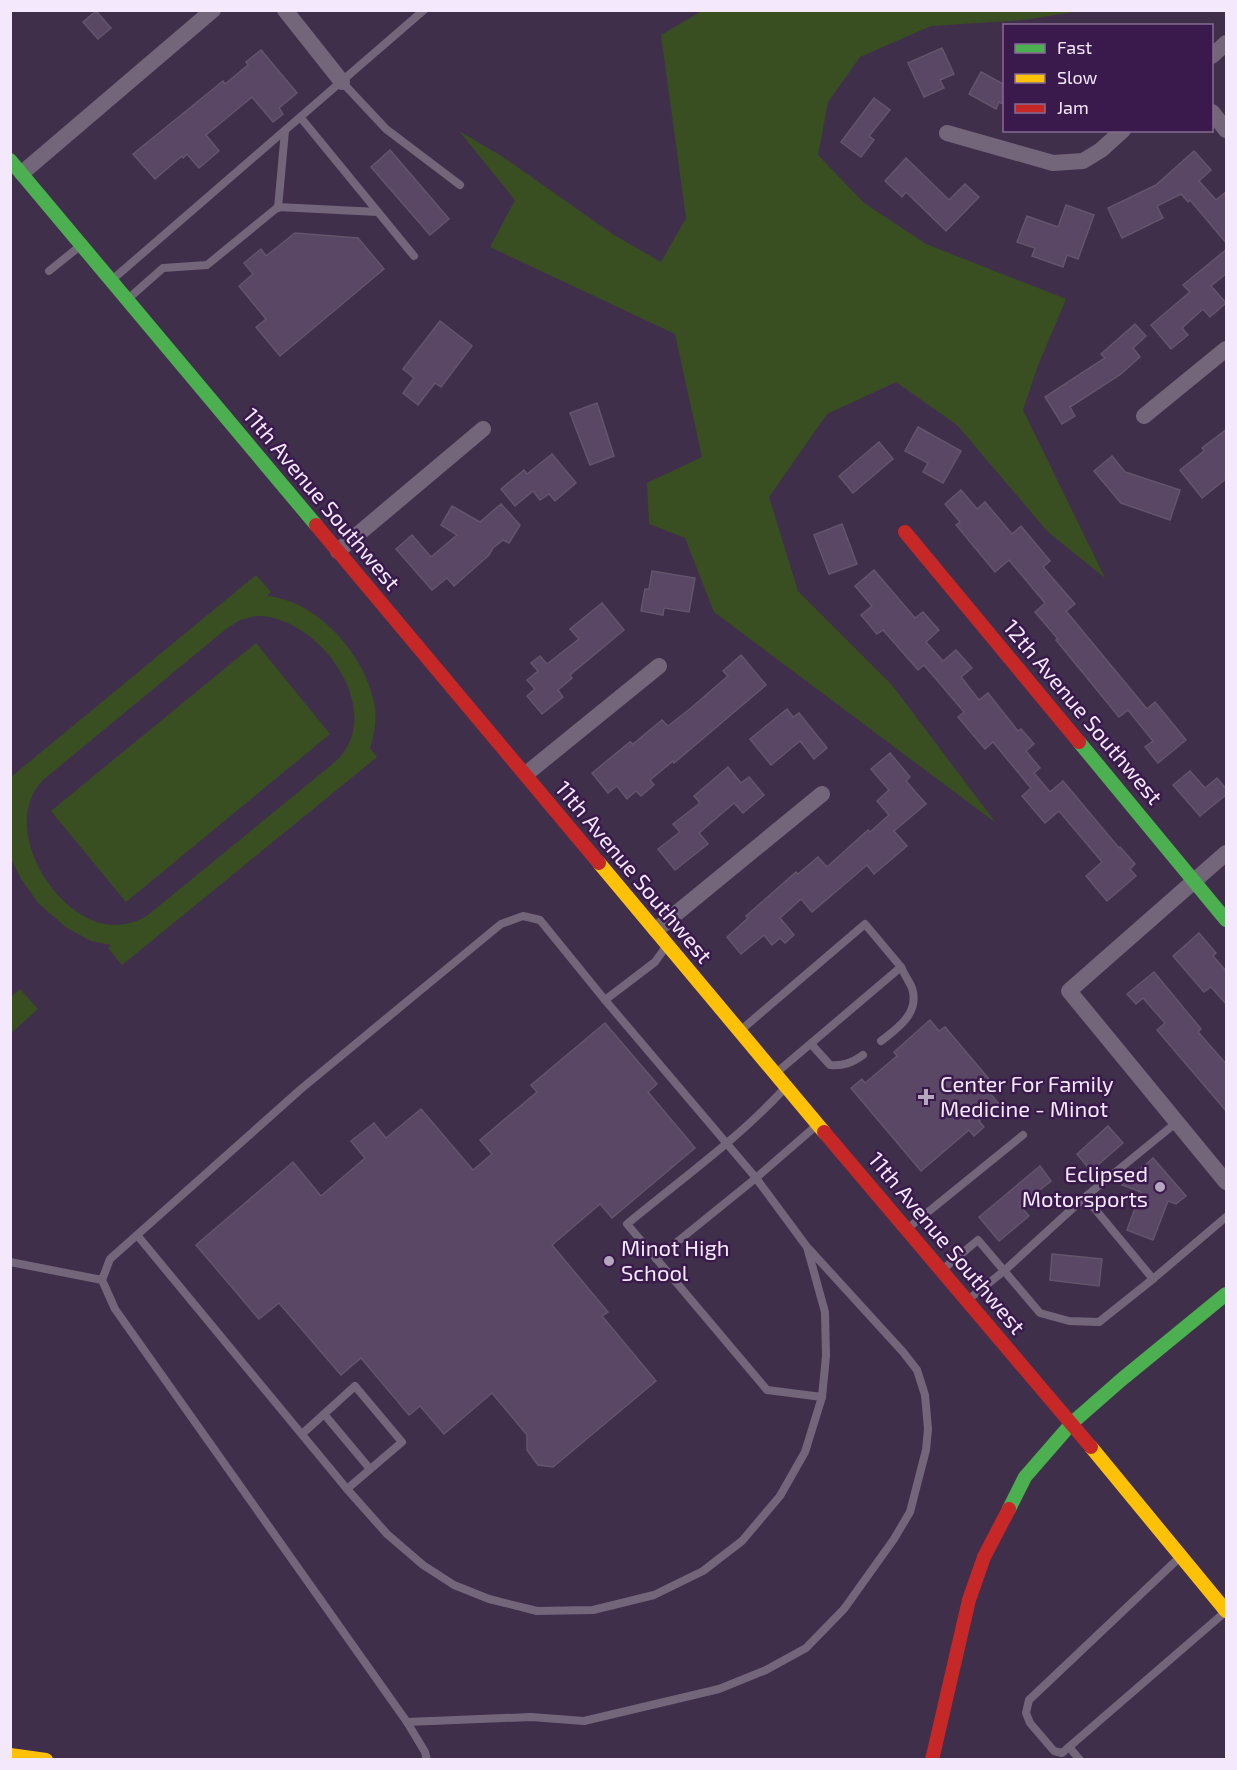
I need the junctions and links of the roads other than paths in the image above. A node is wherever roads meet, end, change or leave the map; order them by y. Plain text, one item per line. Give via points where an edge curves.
1 (213, 10) edge
2 (285, 10) edge
3 (424, 10) edge
4 (1227, 44) edge
5 (1213, 55) edge
6 (342, 82) junction
7 (1213, 113) edge
8 (301, 117) junction
9 (1227, 130) edge
10 (285, 131) junction
11 (1121, 132) edge
12 (947, 133) dead end
13 (10, 160) edge
14 (22, 173) junction
15 (460, 185) dead end
16 (278, 208) junction
17 (378, 212) junction
18 (81, 245) junction
19 (414, 256) dead end
20 (49, 271) dead end
21 (111, 281) junction
22 (127, 300) junction
23 (1227, 349) edge
24 (1144, 416) dead end
25 (483, 429) dead end
26 (905, 532) dead end
27 (338, 551) junction
28 (659, 666) dead end
29 (526, 774) junction
30 (822, 794) dead end
31 (1227, 853) edge
32 (1194, 881) junction
33 (1227, 920) edge
34 (656, 930) junction
35 (667, 945) junction
36 (901, 967) junction
37 (604, 1000) junction
38 (740, 1031) junction
39 (881, 1041) dead end
40 (811, 1044) junction
41 (863, 1055) dead end
42 (776, 1074) junction
43 (786, 1086) junction
44 (1177, 1122) junction
45 (819, 1124) junction
46 (1023, 1135) dead end
47 (726, 1143) junction
48 (756, 1178) junction
49 (1227, 1182) edge
50 (1085, 1197) junction
51 (1227, 1217) edge
52 (906, 1230) junction
53 (137, 1235) junction
54 (807, 1247) junction
55 (656, 1259) junction
56 (10, 1262) edge
57 (942, 1270) junction
58 (1005, 1271) junction
59 (1153, 1279) junction
60 (102, 1280) junction
61 (1227, 1294) edge
62 (968, 1300) junction
63 (822, 1397) junction
64 (324, 1414) junction
65 (1072, 1423) junction
66 (302, 1434) junction
67 (370, 1469) junction
68 (347, 1489) junction
69 (1181, 1557) junction
70 (1227, 1611) edge
71 (407, 1722) junction
72 (1069, 1747) junction
73 (10, 1755) edge
74 (46, 1760) edge
75 (427, 1760) edge
76 (932, 1760) edge
77 (1080, 1760) edge

1 - 14 street
2 - 6 street
3 - 6 lane
4 - 5 street
6 - 8 lane
6 - 15 lane via 386,129
7 - 9 street
8 - 10 lane
8 - 17 lane
10 - 16 lane
10 - 21 lane
11 - 12 street via 1083,161 1053,163
13 - 14 street, 11th Avenue Southwest
14 - 18 street, 11th Avenue Southwest
16 - 17 lane
16 - 22 lane via 207,266 163,267
17 - 19 lane
18 - 20 lane
18 - 21 street, 11th Avenue Southwest
21 - 22 street, 11th Avenue Southwest
22 - 27 street, 11th Avenue Southwest
23 - 24 street
25 - 27 street
26 - 32 street, 12th Avenue Southwest
27 - 29 street, 11th Avenue Southwest
28 - 29 street
29 - 34 street, 11th Avenue Southwest
30 - 34 street
31 - 32 street
32 - 33 street, 12th Avenue Southwest
32 - 44 street via 1069,991
34 - 35 street, 11th Avenue Southwest
35 - 37 lane via 655,962
35 - 38 street, 11th Avenue Southwest
36 - 38 lane via 865,924
36 - 39 lane via 912,989 914,1004 899,1028
36 - 40 lane
37 - 47 lane
37 - 53 lane via 540,920 523,916 501,924 302,1089
38 - 42 street, 11th Avenue Southwest
40 - 41 lane via 830,1065 841,1066
40 - 42 lane
42 - 43 street, 11th Avenue Southwest
43 - 45 street, 11th Avenue Southwest
43 - 47 lane
44 - 49 street
44 - 50 lane
45 - 48 lane
45 - 52 street, 11th Avenue Southwest
46 - 52 lane
47 - 48 lane
47 - 55 lane via 627,1224
48 - 54 lane
48 - 55 lane
50 - 58 lane
50 - 59 lane
51 - 59 lane
52 - 57 street, 11th Avenue Southwest
53 - 60 lane via 110,1259
53 - 66 lane
54 - 63 lane via 825,1312
54 - 71 lane via 910,1361 925,1395 926,1450 910,1512 844,1609 806,1648 719,1689 584,1721 531,1717
55 - 63 lane via 767,1390
56 - 60 lane
57 - 58 lane via 978,1240
57 - 62 street, 11th Avenue Southwest
58 - 59 lane via 1040,1312 1068,1321 1099,1322
58 - 62 lane
60 - 71 lane via 115,1309
61 - 65 street
62 - 65 street, 11th Avenue Southwest
63 - 68 lane via 805,1452 780,1496 742,1541 703,1571 654,1595 593,1610 537,1611 454,1585 387,1534
64 - 66 lane
64 - 67 lane
64 - 67 lane via 355,1386 396,1434 402,1442
65 - 69 street, 11th Avenue Southwest
65 - 76 street via 1025,1477 984,1557 969,1600
66 - 68 lane
67 - 68 lane
69 - 70 street, 11th Avenue Southwest
69 - 72 lane via 1029,1700 1026,1713 1030,1723 1054,1751 1062,1753
70 - 72 lane
71 - 75 lane
72 - 77 lane
73 - 74 street

